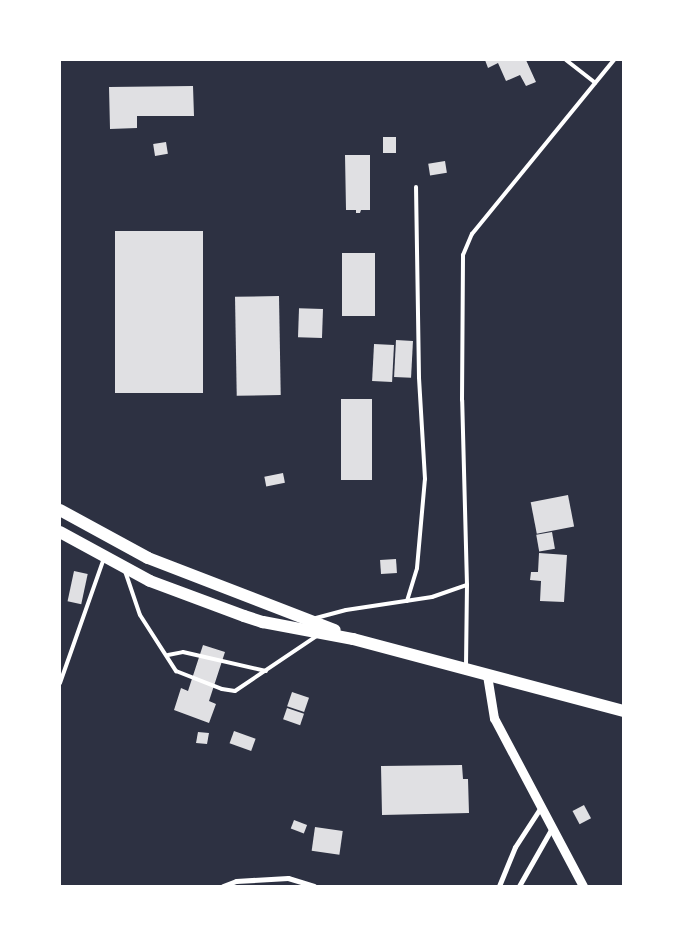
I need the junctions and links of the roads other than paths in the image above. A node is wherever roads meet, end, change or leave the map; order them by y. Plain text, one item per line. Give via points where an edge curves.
1 (566, 60) edge
2 (614, 60) edge
3 (596, 83) junction
4 (416, 187) dead end
5 (60, 510) edge
6 (60, 532) edge
7 (105, 556) junction
8 (124, 567) junction
9 (467, 585) junction
10 (407, 601) junction
11 (311, 620) junction
12 (322, 633) junction
13 (353, 639) junction
14 (168, 655) junction
15 (466, 669) junction
16 (266, 671) junction
17 (487, 674) junction
18 (60, 683) edge
19 (623, 711) edge
20 (541, 806) junction
21 (552, 827) junction
22 (223, 886) edge
23 (314, 886) edge
24 (499, 886) edge
25 (519, 886) edge
26 (583, 886) edge

1 - 3 lane
2 - 3 lane
3 - 9 lane via 472,234 463,255 462,400
4 - 10 lane via 419,377 425,479 417,568
5 - 11 main road via 148,558
6 - 7 main road
7 - 8 main road
7 - 18 lane
8 - 12 main road via 150,581 263,622
8 - 14 lane via 140,615
9 - 10 lane via 432,597
9 - 15 lane
10 - 11 lane via 346,610
11 - 13 main road
12 - 13 main road
12 - 16 lane
13 - 15 main road
14 - 16 lane via 183,652
14 - 16 lane via 176,671 235,691
15 - 17 main road
17 - 19 main road
17 - 20 street via 494,718
20 - 21 street
20 - 24 street via 515,847
21 - 25 street
21 - 26 street
22 - 23 street via 236,881 288,878

